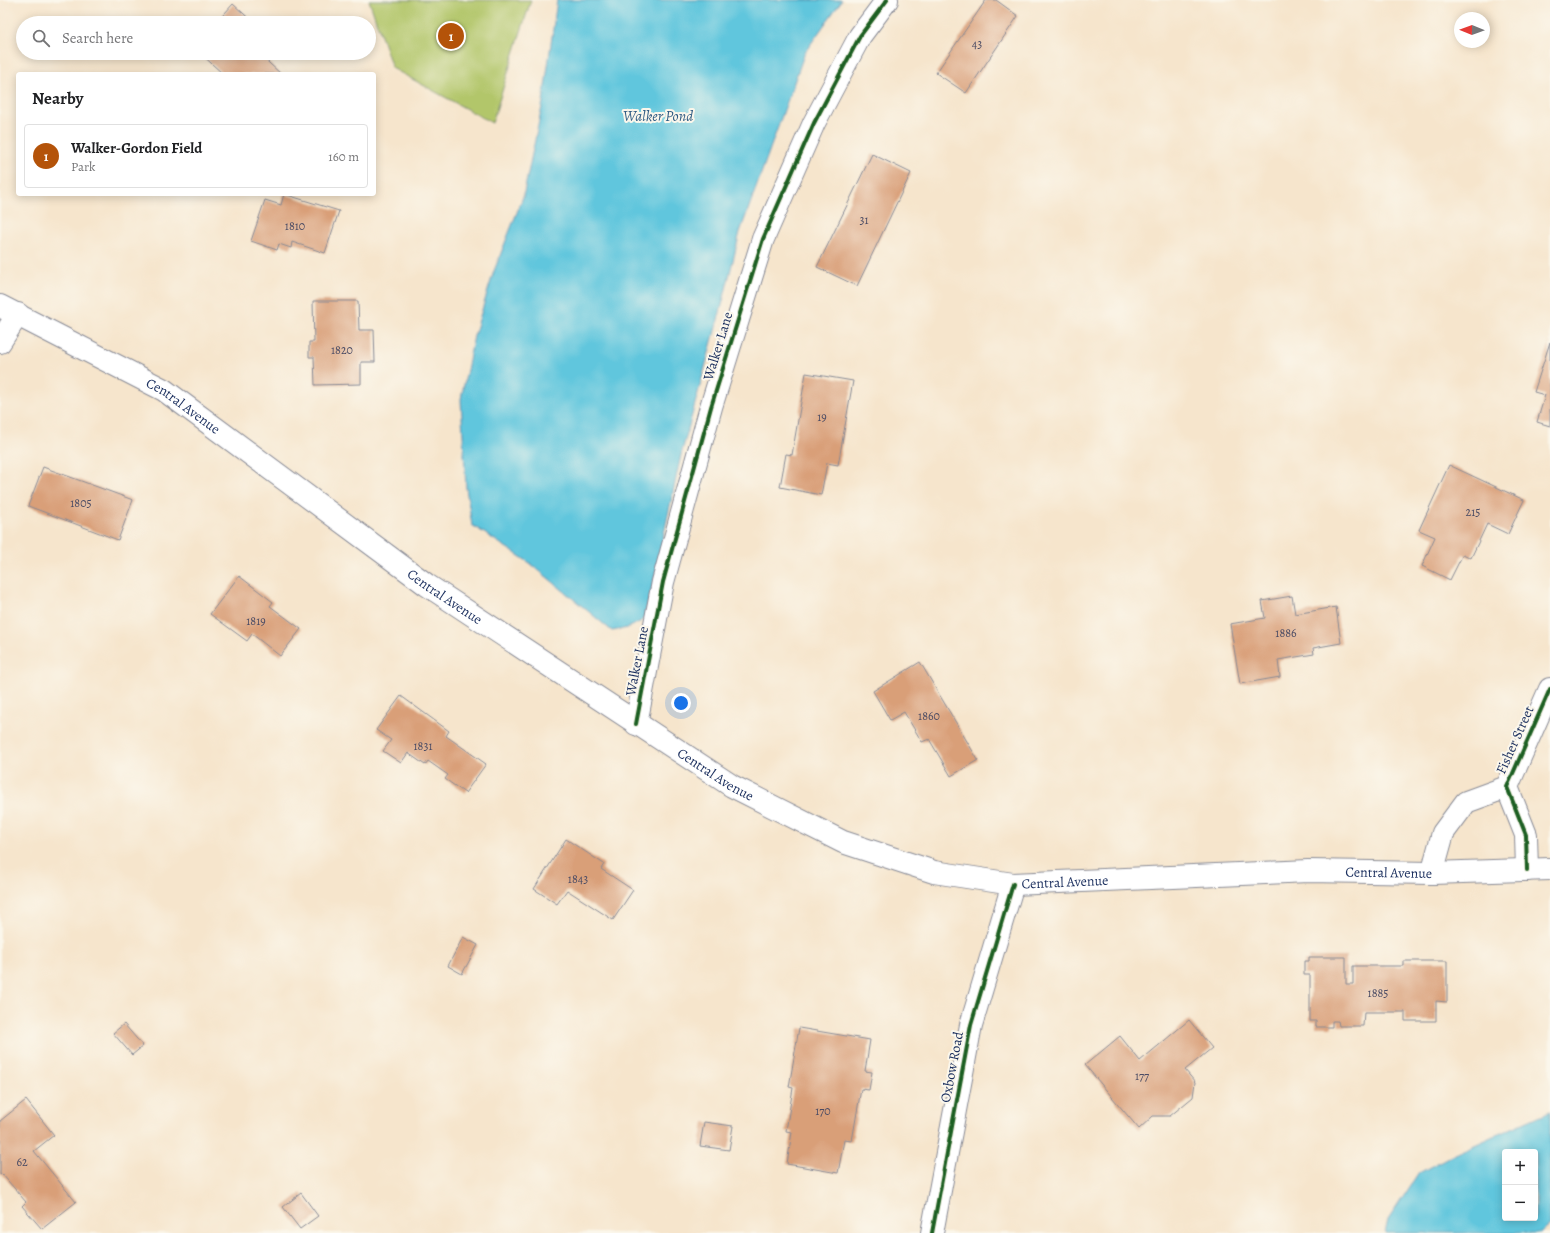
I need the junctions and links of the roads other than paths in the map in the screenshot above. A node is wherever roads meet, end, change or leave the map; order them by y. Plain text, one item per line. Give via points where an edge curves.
1 (887, 0) edge
2 (9, 310) edge
3 (0, 342) edge
4 (1550, 689) edge
5 (636, 724) junction
6 (1507, 787) junction
7 (1550, 869) edge
8 (1527, 870) junction
9 (1432, 873) junction
10 (1013, 884) junction
11 (932, 1233) edge

1 - 5 main road, Walker Lane via 860,36 814,123 763,239 711,407 663,582
2 - 3 main road
2 - 5 main road, Central Avenue via 164,390 427,585
4 - 6 main road, Fisher Street
5 - 10 main road, Central Avenue via 732,786 843,842 934,872
6 - 8 main road, Fisher Street via 1526,835
6 - 9 main road, Fisher Street via 1466,802 1443,834
7 - 8 main road, Central Avenue
8 - 9 main road, Central Avenue
9 - 10 main road, Central Avenue via 1308,871
10 - 11 main road, Oxbow Road via 971,1025

